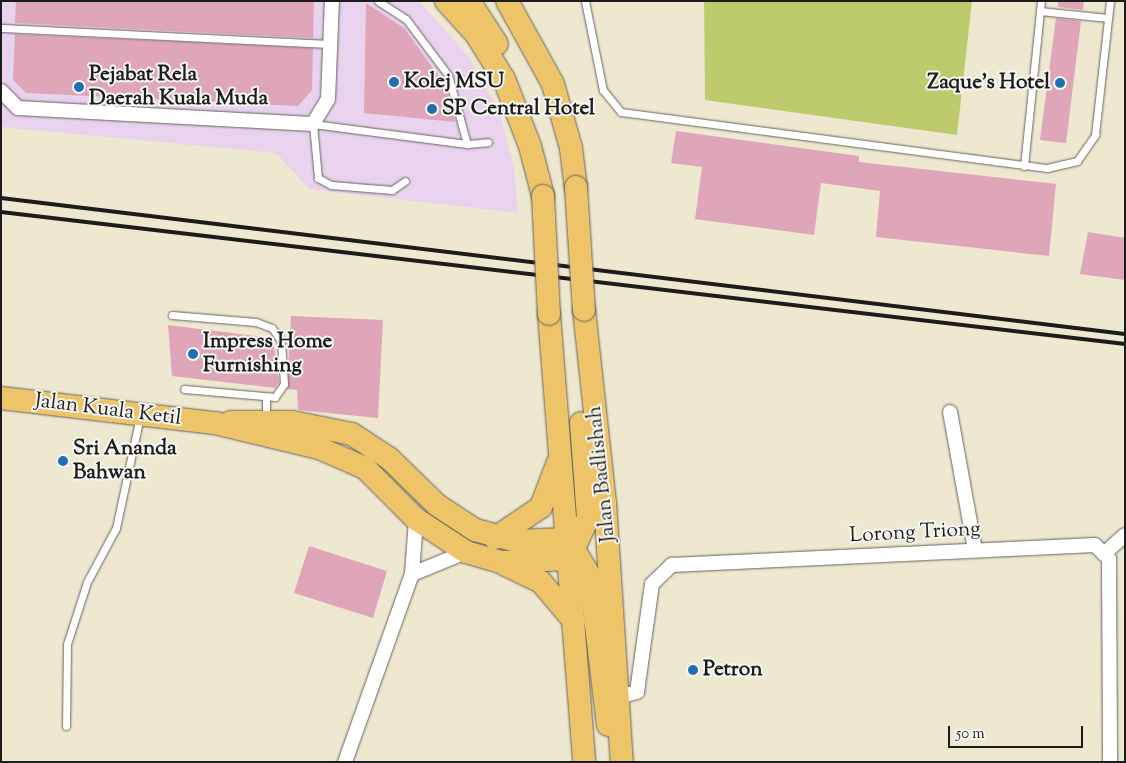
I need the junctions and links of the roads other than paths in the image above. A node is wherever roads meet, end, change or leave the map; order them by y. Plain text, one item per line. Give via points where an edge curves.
1 (332, 1) edge
2 (378, 1) edge
3 (446, 1) edge
4 (469, 1) edge
5 (507, 1) edge
6 (585, 1) edge
7 (1041, 1) edge
8 (1110, 1) edge
9 (1040, 10) junction
10 (1108, 18) junction
11 (1, 28) edge
12 (331, 44) junction
13 (504, 79) junction
14 (1, 91) edge
15 (313, 124) junction
16 (488, 142) dead end
17 (467, 144) junction
18 (1024, 166) junction
19 (405, 181) dead end
20 (172, 316) dead end
21 (585, 316) junction
22 (184, 388) dead end
23 (1, 398) edge
24 (266, 409) junction
25 (950, 412) dead end
26 (141, 413) junction
27 (215, 423) junction
28 (562, 451) junction
29 (416, 520) junction
30 (1125, 535) edge
31 (495, 538) junction
32 (571, 549) junction
33 (975, 550) junction
34 (466, 552) junction
35 (1106, 552) junction
36 (501, 562) junction
37 (412, 574) junction
38 (576, 625) junction
39 (619, 697) junction
40 (66, 726) dead end
41 (621, 753) edge
42 (345, 762) edge
43 (584, 762) edge
44 (1110, 762) edge

1 - 12 street
2 - 17 lane via 406,19 448,75
3 - 13 main road via 476,34
4 - 13 main road via 499,47
5 - 21 main road, Jalan Badlishah, bridge via 553,84 571,148
6 - 18 lane via 603,90 621,112
7 - 9 lane
8 - 10 lane
9 - 10 lane
9 - 18 lane
10 - 18 lane via 1095,135 1077,161
11 - 12 lane
12 - 15 street via 328,98
13 - 28 main road, Jalan Badlishah, bridge via 530,146 543,196
14 - 15 street via 18,108
15 - 17 lane
15 - 19 lane via 318,178 331,185 392,190
16 - 17 lane
20 - 24 lane via 272,328 281,341 284,384
21 - 32 main road via 577,337 575,357 588,518
21 - 39 main road, Jalan Badlishah via 606,502
22 - 24 lane
23 - 26 main road, Jalan Kuala Ketil
24 - 27 main road, Jalan Kuala Ketil
24 - 31 main road, Jalan Kuala Ketil via 352,434 390,459 454,518
25 - 33 street
26 - 27 main road, Jalan Kuala Ketil
26 - 40 lane via 137,446 116,528 87,582 67,644
27 - 29 main road, Jalan Kuala Ketil via 343,456 384,483
28 - 31 main road via 541,507
28 - 32 main road, Jalan Badlishah
29 - 34 main road, Jalan Kuala Ketil
29 - 37 street
30 - 35 street
31 - 32 main road, Jalan Kuala Ketil
32 - 36 main road, Jalan Kuala Ketil
32 - 38 main road, Jalan Badlishah
32 - 41 main road via 593,589 604,710
33 - 35 street, Lorong Triong via 1095,545
33 - 39 street, Lorong Triong via 672,565 652,584 638,692
34 - 36 main road, Jalan Kuala Ketil
34 - 37 street
35 - 44 street
36 - 38 main road via 541,582
37 - 42 street
38 - 43 main road, Jalan Badlishah
39 - 41 main road, Jalan Badlishah

